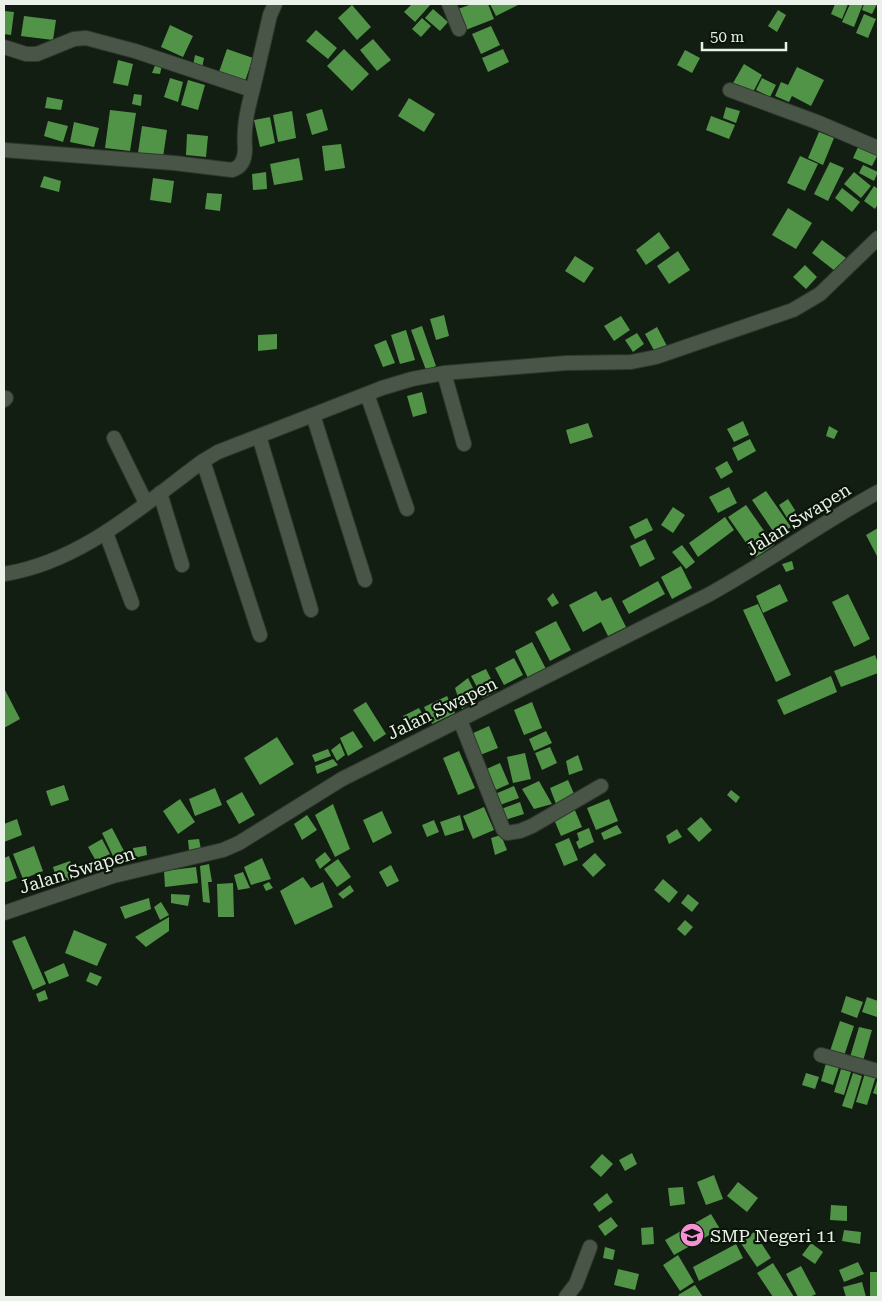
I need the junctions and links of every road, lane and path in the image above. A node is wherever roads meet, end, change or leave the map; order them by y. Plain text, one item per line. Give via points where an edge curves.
1 (276, 4) edge
2 (449, 4) edge
3 (460, 29) dead end
4 (4, 47) edge
5 (252, 90) junction
6 (730, 90) dead end
7 (878, 148) edge
8 (4, 150) edge
9 (878, 238) edge
10 (444, 373) junction
11 (368, 394) junction
12 (313, 415) junction
13 (259, 436) junction
14 (114, 438) dead end
15 (464, 444) dead end
16 (203, 461) junction
17 (878, 492) edge
18 (160, 493) junction
19 (146, 503) junction
20 (407, 509) dead end
21 (106, 533) junction
22 (182, 565) dead end
23 (4, 574) edge
24 (365, 580) dead end
25 (132, 603) dead end
26 (311, 610) dead end
27 (260, 635) dead end
28 (460, 720) junction
29 (601, 786) dead end
30 (4, 913) edge
31 (821, 1056) dead end
32 (878, 1071) edge
33 (590, 1248) dead end
34 (566, 1297) edge

1 - 5 street via 270,15
2 - 3 street
4 - 5 street via 37,54 74,39 86,38
5 - 8 street via 246,113 245,152 242,164 232,170
6 - 7 street
9 - 10 street via 820,294 793,310 656,357 632,362 566,362
10 - 11 street via 412,379
10 - 15 street
11 - 12 street
11 - 20 street
12 - 13 street
12 - 24 street
13 - 16 street
13 - 26 street
14 - 19 street
16 - 18 street
16 - 27 street
17 - 28 street, Jalan Swapen via 743,576
18 - 19 street
18 - 22 street
19 - 21 street
21 - 23 street via 64,556 24,571
21 - 25 street
28 - 29 street via 503,829 508,833 532,826
28 - 30 street, Jalan Swapen via 342,779 239,844 113,876
31 - 32 street
33 - 34 street via 576,1284

